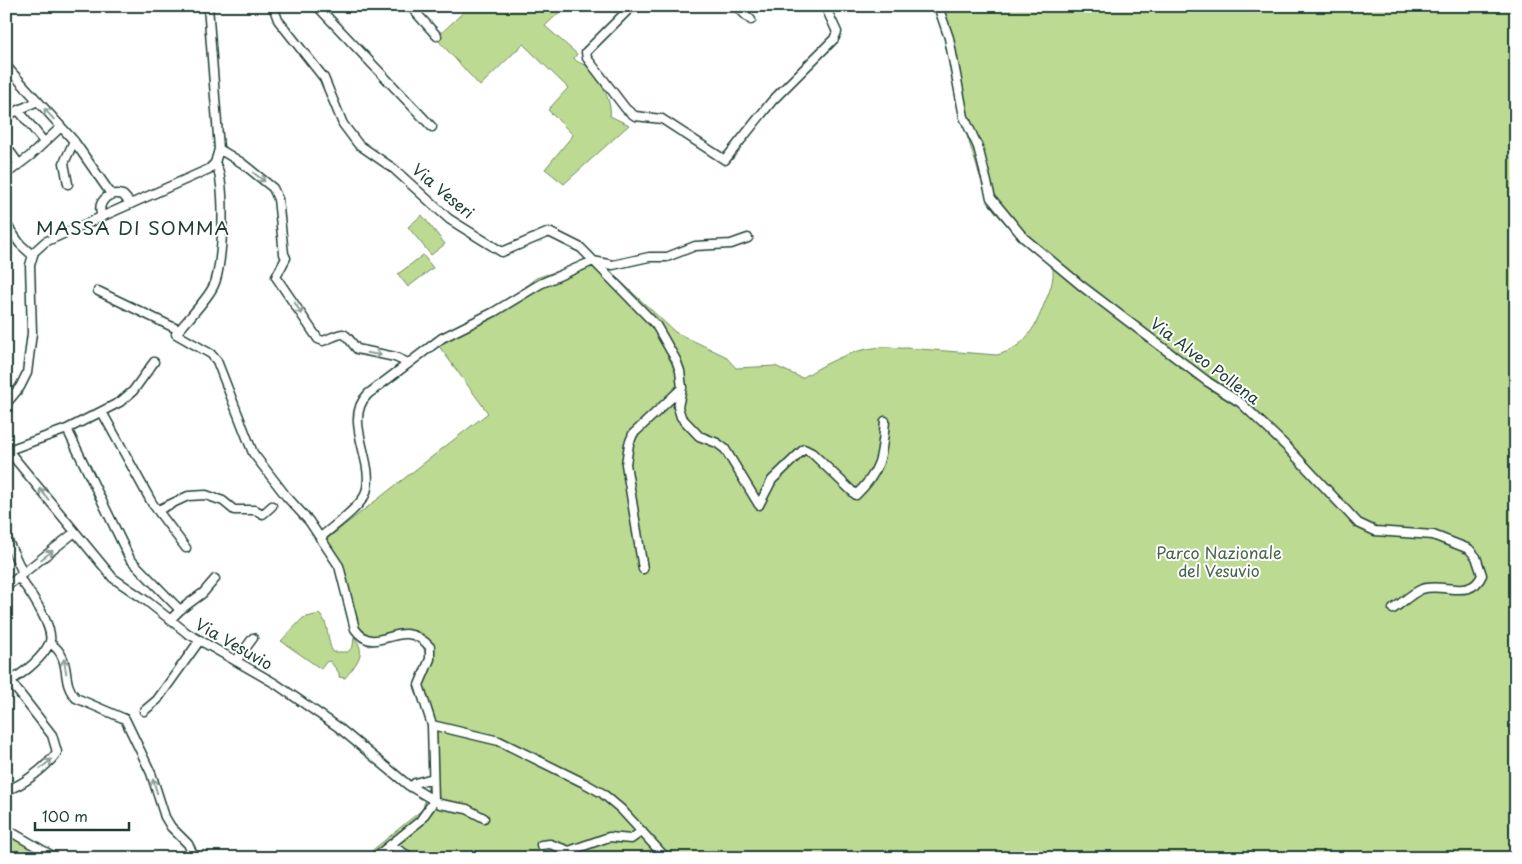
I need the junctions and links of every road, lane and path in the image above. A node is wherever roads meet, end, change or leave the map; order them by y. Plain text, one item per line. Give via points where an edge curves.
1 (208, 6) edge
2 (273, 6) edge
3 (317, 6) edge
4 (410, 6) edge
5 (632, 6) edge
6 (736, 6) edge
7 (825, 6) edge
8 (938, 6) edge
9 (751, 20) dead end
10 (437, 36) dead end
11 (6, 66) edge
12 (38, 100) junction
13 (19, 111) junction
14 (6, 116) edge
15 (61, 126) junction
16 (432, 127) dead end
17 (74, 141) junction
18 (44, 142) junction
19 (6, 146) edge
20 (219, 150) junction
21 (19, 164) junction
22 (215, 164) junction
23 (9, 172) dead end
24 (68, 184) dead end
25 (111, 194) junction
26 (131, 204) junction
27 (102, 217) junction
28 (6, 224) edge
29 (748, 238) dead end
30 (32, 255) junction
31 (593, 261) junction
32 (98, 291) dead end
33 (177, 332) junction
34 (154, 362) dead end
35 (408, 363) junction
36 (682, 388) junction
37 (6, 404) edge
38 (102, 412) junction
39 (885, 421) dead end
40 (67, 429) junction
41 (7, 450) edge
42 (272, 506) dead end
43 (158, 510) junction
44 (75, 532) junction
45 (6, 537) edge
46 (320, 538) junction
47 (186, 548) dead end
48 (643, 568) dead end
49 (20, 575) junction
50 (215, 579) dead end
51 (6, 587) edge
52 (1393, 609) dead end
53 (180, 610) junction
54 (170, 620) junction
55 (253, 638) dead end
56 (200, 640) junction
57 (50, 644) junction
58 (236, 662) junction
59 (8, 682) edge
60 (144, 711) dead end
61 (432, 725) junction
62 (433, 778) junction
63 (411, 787) junction
64 (6, 790) edge
65 (434, 801) junction
66 (484, 818) dead end
67 (6, 829) edge
68 (642, 831) junction
69 (390, 845) junction
70 (541, 845) dead end
71 (56, 858) edge
72 (194, 858) edge
73 (374, 858) edge
74 (412, 858) edge
75 (666, 858) edge

1 - 20 street
2 - 31 street, Via Veseri via 278,20 324,78 343,124 353,139 413,184 449,219 502,252 548,232 581,248
3 - 16 street
4 - 10 street
5 - 7 street via 586,52 587,58 626,109 636,116 662,119 725,160 772,101 834,39 837,32
6 - 9 street
8 - 52 street, Via Alveo Pollena via 949,38 964,117 978,147 991,198 1024,238 1083,287 1241,403 1288,448 1358,524 1375,531 1433,535 1469,549 1476,557 1482,575 1472,588 1421,590
11 - 12 street
12 - 13 street
15 -> 12 street
13 - 14 street
13 - 18 street
15 - 17 street
15 - 18 street
17 - 24 street via 64,164
17 - 25 street
18 - 21 street
19 - 21 street
20 - 22 street
20 -> 35 street via 262,179 276,193 286,258 276,277 318,339 323,341 343,333 358,350 395,357
21 - 23 street
22 - 26 street
22 - 33 street via 219,170 223,215 220,258 214,285
25 - 26 street via 123,195
25 - 27 street via 100,206
26 - 27 street
27 - 30 street via 44,242
28 - 30 street
29 - 31 street via 731,244 694,246 667,258 649,257 613,265
30 - 37 street via 29,362 20,387
31 - 35 street via 540,284 442,338
31 - 36 street, Via Veseri via 656,325 676,360
32 - 33 street
33 - 46 street via 217,361 253,453
34 - 38 street via 133,391
35 - 46 street via 368,394 360,405 358,419 366,490 358,504
36 - 39 street, Via Veseri via 678,407 681,417 699,436 725,449 759,505 772,480 804,449 856,495 882,459
36 - 48 street via 634,434 629,444 626,464
38 - 40 street
38 - 43 street
40 - 41 street
40 - 53 street via 130,559
44 -> 41 street, Via Vesuvio
42 - 43 street via 263,514 255,510 238,511 216,498 196,495
43 - 47 street
49 -> 44 street
44 - 54 street, Via Vesuvio via 113,578
45 - 49 street
46 - 61 street via 339,566 355,629 360,636 375,641 396,634 413,634 430,647 430,659 419,685
49 - 51 street
49 - 57 street via 51,633
50 - 53 street via 203,593
53 - 54 street
54 - 56 street, Via Vesuvio
55 - 58 street
56 - 58 street, Via Vesuvio
56 - 60 street via 157,700
57 - 59 street via 29,667
72 -> 57 street via 188,844 165,817 151,772 125,719 76,698 71,693 61,651
58 - 63 street, Via Vesuvio via 276,684 338,728
64 -> 59 street via 23,783 57,752 52,735
61 - 62 street
61 - 68 street via 498,741 584,783 615,804
62 - 63 street
62 - 65 street
63 - 65 street, Via Vesuvio
65 - 66 street, Via Vesuvio via 466,809
65 - 69 street via 420,821
67 - 71 street
68 - 70 street via 631,839 609,837 569,851 550,844
68 - 75 street
69 - 73 street
69 - 74 street

